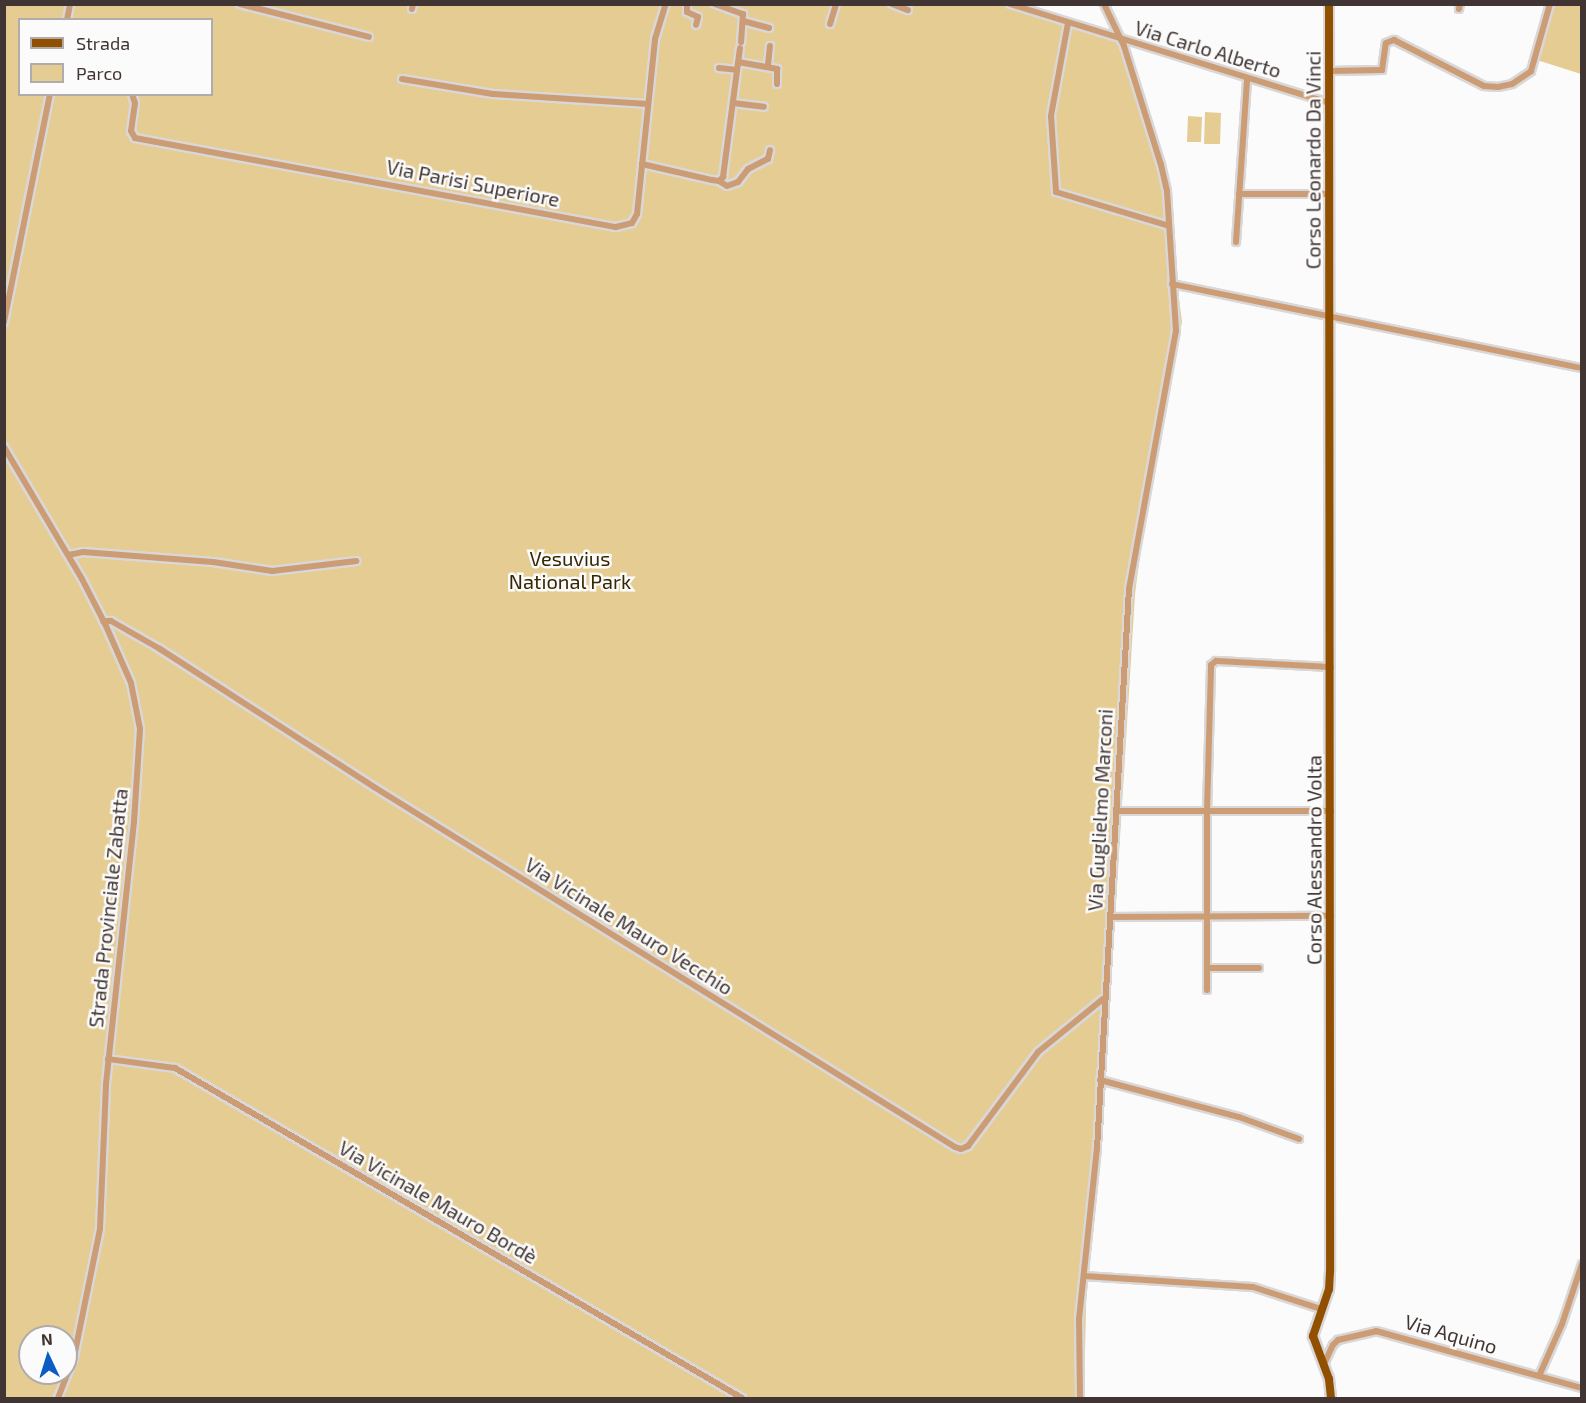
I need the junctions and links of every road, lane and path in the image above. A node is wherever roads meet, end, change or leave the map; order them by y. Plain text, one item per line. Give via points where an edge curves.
1 (240, 4) edge
2 (666, 4) edge
3 (715, 4) edge
4 (836, 4) edge
5 (892, 4) edge
6 (1010, 4) edge
7 (1104, 4) edge
8 (1329, 4) edge
9 (1550, 4) edge
10 (684, 9) edge
11 (908, 10) dead end
12 (743, 21) junction
13 (1068, 23) junction
14 (830, 24) dead end
15 (696, 25) dead end
16 (769, 28) dead end
17 (369, 37) dead end
18 (1120, 39) junction
19 (770, 46) dead end
20 (738, 62) junction
21 (768, 65) junction
22 (719, 68) dead end
23 (737, 70) junction
24 (1329, 71) junction
25 (1247, 79) junction
26 (402, 80) dead end
27 (777, 84) dead end
28 (50, 96) edge
29 (133, 96) edge
30 (733, 103) junction
31 (1329, 103) junction
32 (648, 104) junction
33 (764, 107) dead end
34 (770, 150) dead end
35 (642, 165) junction
36 (719, 181) junction
37 (1239, 194) junction
38 (1329, 194) junction
39 (1168, 226) junction
40 (1236, 242) dead end
41 (1172, 284) junction
42 (1330, 316) junction
43 (4, 322) edge
44 (1581, 368) edge
45 (4, 447) edge
46 (68, 555) junction
47 (356, 561) dead end
48 (103, 621) junction
49 (1330, 667) junction
50 (1116, 811) junction
51 (1206, 811) junction
52 (1331, 811) junction
53 (1207, 916) junction
54 (1331, 916) junction
55 (1110, 917) junction
56 (1207, 968) junction
57 (1260, 968) dead end
58 (1207, 990) dead end
59 (1103, 999) junction
60 (108, 1059) junction
61 (1100, 1080) junction
62 (1299, 1139) dead end
63 (1581, 1264) edge
64 (1083, 1276) junction
65 (1321, 1309) junction
66 (1324, 1364) junction
67 (1539, 1376) junction
68 (1581, 1388) edge
69 (58, 1398) edge
70 (742, 1398) edge
71 (1080, 1398) edge
72 (1331, 1398) edge

1 - 17 street
2 - 32 street, Via Parisi Superiore via 656,34
3 - 12 street via 743,14
4 - 14 street
5 - 11 street
6 - 13 street, Via Carlo Alberto
7 - 18 street, Via Guglielmo Marconi
8 - 24 main road, Corso Leonardo Da Vinci
9 - 24 street via 1531,71 1512,84 1484,86 1395,40 1386,44 1382,69
10 - 15 street via 698,16
12 - 16 street
12 - 20 street
13 - 18 street, Via Carlo Alberto
13 - 39 street via 1051,116 1056,192
18 - 25 street, Via Carlo Alberto
18 - 39 street, Via Guglielmo Marconi via 1161,165
19 - 21 street
20 - 21 street
20 - 23 street
21 - 27 street via 777,69
22 - 23 street
23 - 30 street
24 - 31 main road, Corso Leonardo Da Vinci
25 - 31 street, Via Carlo Alberto
25 - 37 street
26 - 32 street via 493,94
28 - 43 street
29 - 35 street, Via Parisi Superiore via 131,131 135,138 616,226 632,223 637,214
30 - 33 street
30 - 36 street
31 - 38 main road, Corso Leonardo Da Vinci
32 - 35 street, Via Parisi Superiore
34 - 36 street via 768,159 748,169 738,182 727,186
35 - 36 street
37 - 38 street
37 - 40 street
38 - 42 main road, Corso Leonardo Da Vinci
39 - 41 street, Via Guglielmo Marconi
41 - 42 street
41 - 50 street, Via Guglielmo Marconi via 1176,331 1129,589
42 - 44 street
42 - 49 main road, Corso Alessandro Volta
45 - 46 street, Strada Provinciale Zabatta
46 - 47 street via 83,552 213,562 272,571
46 - 48 street, Strada Provinciale Zabatta
48 - 59 street, Via Vicinale Mauro Vecchio via 111,621 160,649 384,793 955,1147 968,1146 1038,1052
48 - 60 street, Strada Provinciale Zabatta via 131,683 140,729 134,822
49 - 51 street via 1216,661 1211,665
49 - 52 main road, Corso Alessandro Volta
50 - 51 street
50 - 55 street, Via Guglielmo Marconi
51 - 52 street
51 - 53 street
52 - 54 main road, Corso Alessandro Volta
53 - 54 street
53 - 55 street
53 - 56 street
54 - 65 main road, Corso Alessandro Volta via 1330,1271 1329,1289
55 - 59 street, Via Guglielmo Marconi
56 - 57 street
56 - 58 street
59 - 61 street, Via Guglielmo Marconi
60 - 69 street, Strada Provinciale Zabatta via 96,1255 74,1358
60 - 70 street, Via Vicinale Mauro Bordè via 175,1068
61 - 62 street via 1239,1117
61 - 64 street, Via Guglielmo Marconi
63 - 67 street via 1562,1324
64 - 65 street via 1253,1287
64 - 71 street, Via Guglielmo Marconi
65 - 66 main road, Corso Alessandro Volta via 1313,1336
66 - 67 street, Via Aquino via 1338,1340 1376,1331
66 - 72 main road, Corso Alessandro Volta
67 - 68 street, Via Aquino

